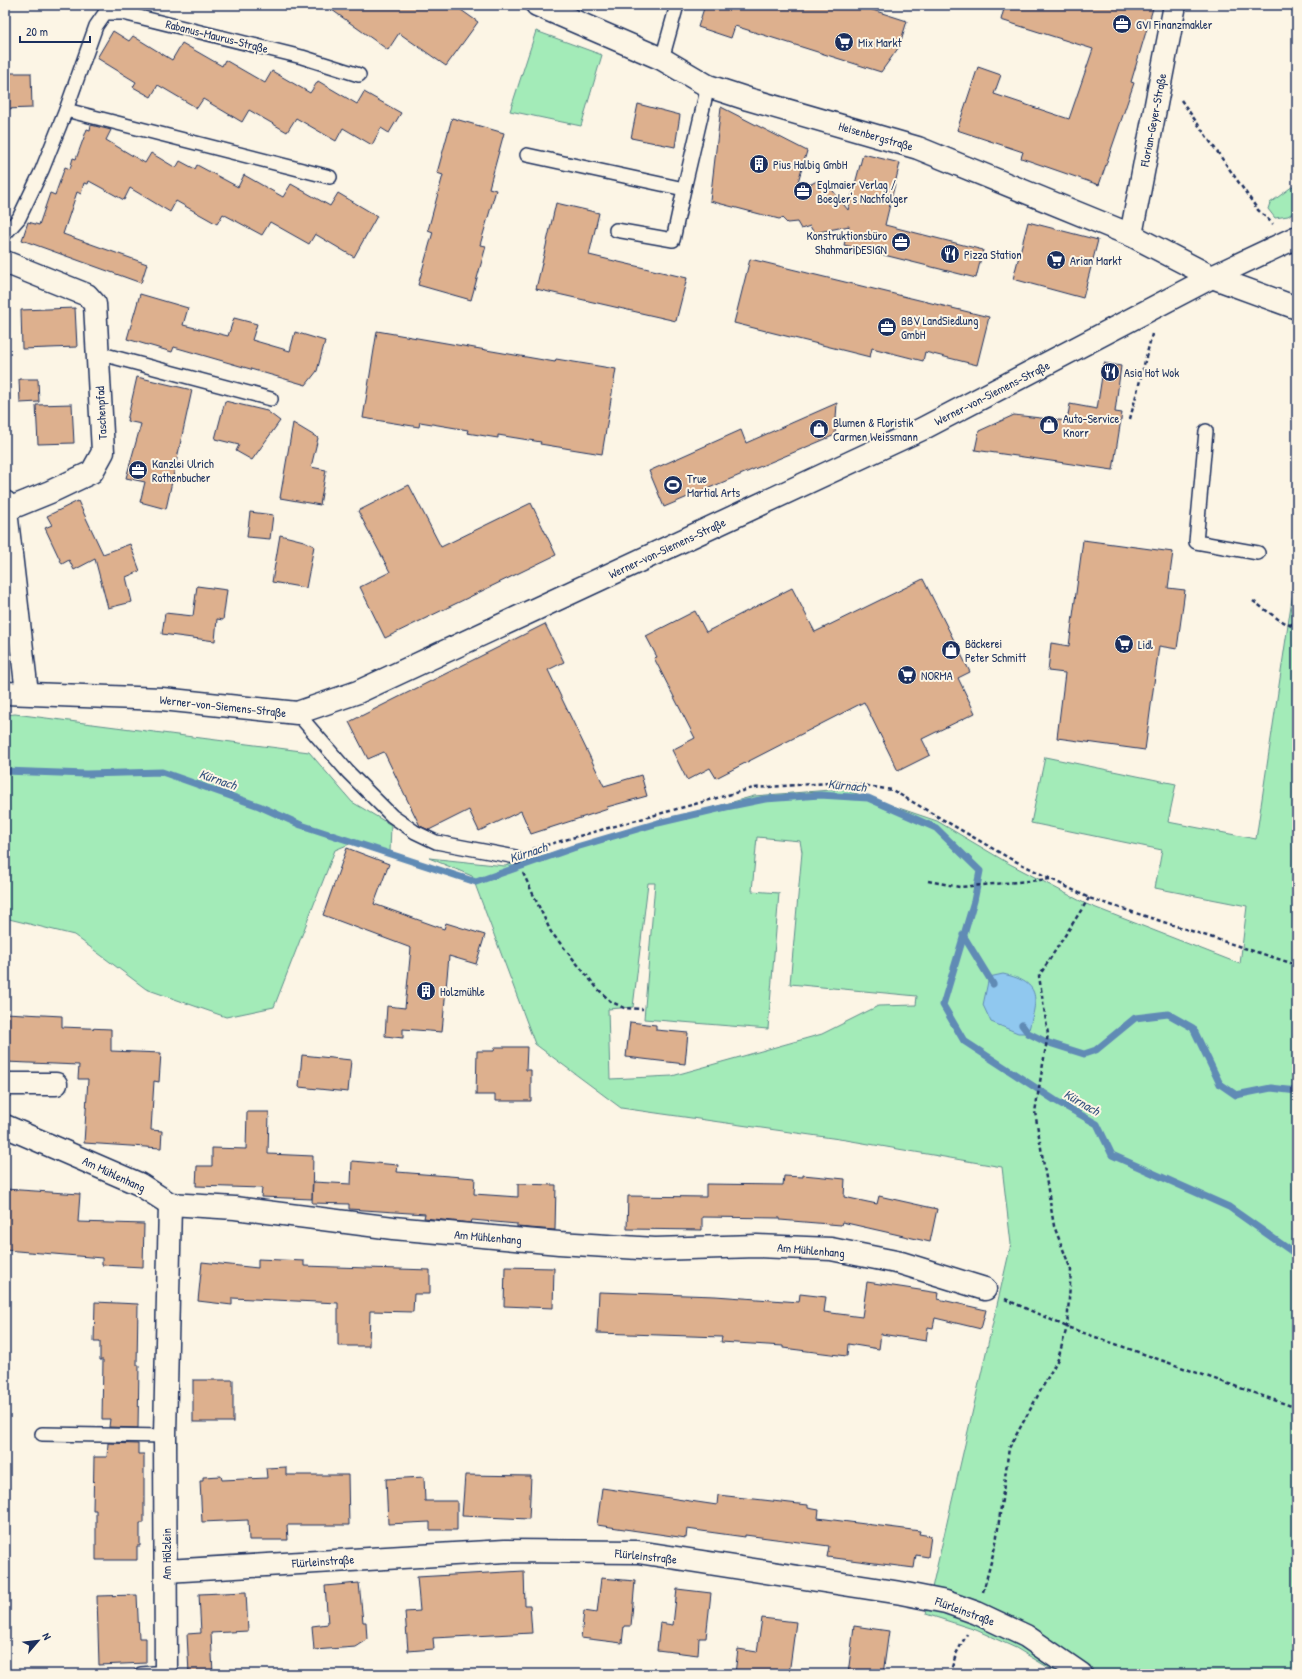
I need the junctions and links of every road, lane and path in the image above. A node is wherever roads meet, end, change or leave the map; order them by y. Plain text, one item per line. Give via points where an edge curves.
1 (537, 5) edge
2 (677, 5) edge
3 (1175, 5) edge
4 (662, 59) junction
5 (1163, 73) junction
6 (359, 75) dead end
7 (708, 86) junction
8 (66, 110) junction
9 (527, 155) dead end
10 (330, 177) dead end
11 (684, 189) junction
12 (616, 230) dead end
13 (5, 234) edge
14 (1131, 235) junction
15 (1294, 239) edge
16 (5, 262) edge
17 (1212, 277) junction
18 (1159, 306) junction
19 (1297, 308) edge
20 (98, 353) junction
21 (271, 399) dead end
22 (1130, 419) dead end
23 (1206, 431) dead end
24 (5, 506) edge
25 (1258, 553) dead end
26 (1253, 601) dead end
27 (1297, 622) edge
28 (1290, 625) junction
29 (1297, 629) edge
30 (5, 693) edge
31 (27, 693) junction
32 (297, 713) junction
33 (516, 857) joint
34 (1052, 879) junction
35 (928, 881) dead end
36 (527, 884) dead end
37 (1089, 898) junction
38 (1297, 965) edge
39 (643, 1010) dead end
40 (5, 1084) edge
41 (56, 1084) dead end
42 (5, 1126) edge
43 (170, 1204) junction
44 (985, 1289) joint
45 (1067, 1327) junction
46 (1297, 1408) edge
47 (42, 1434) dead end
48 (165, 1436) junction
49 (166, 1571) junction
50 (977, 1613) junction
51 (166, 1673) edge
52 (141, 1674) edge
53 (950, 1674) edge
54 (1081, 1674) edge

1 - 4 street, Heisenbergstraße
2 - 4 lane
3 - 5 street, Florian-Geyer-Straße
4 - 7 street, Heisenbergstraße
5 - 14 street, Florian-Geyer-Straße
5 - 15 path via 1258,210
6 - 8 lane, Rabanus-Maurus-Straße via 123,13 105,13 96,26
7 - 11 lane
7 - 14 street, Heisenbergstraße via 918,148
8 - 10 lane
8 - 13 lane, Rabanus-Maurus-Straße via 19,218
9 - 11 lane
11 - 12 lane via 673,240
14 - 17 street, Heisenbergstraße
15 - 17 street, Werner-von-Siemens-Straße
16 - 20 street, Taschenpfad via 87,295 95,304
17 - 18 street, Werner-von-Siemens-Straße
17 - 19 street
18 - 22 path
18 - 32 street, Werner-von-Siemens-Straße via 922,429 358,692
20 - 21 lane
20 - 24 street, Taschenpfad via 103,452 92,472 50,492
23 - 25 lane via 1196,542
24 - 31 street
26 - 28 path via 1278,620
27 - 28 path
28 - 29 path
30 - 31 street, Werner-von-Siemens-Straße
31 - 32 street, Werner-von-Siemens-Straße via 162,700
32 - 33 lane via 354,778 392,816 415,832 436,842
33 - 34 path via 524,850 753,788 843,782 892,790 1009,858
34 - 35 path via 960,887
34 - 37 path
36 - 39 path via 551,932 597,988 610,1001 624,1008
37 - 38 path
37 - 45 path via 1039,976 1048,1034 1035,1112 1054,1226 1071,1270
40 - 41 street
42 - 43 street, Am Mühlenhang via 139,1184
43 - 44 street, Am Mühlenhang via 235,1208 393,1228 566,1244 655,1249 757,1246 831,1249 901,1263
43 - 48 street, Am Hölzlein
44 - 45 path
45 - 46 path
45 - 50 path via 1058,1359 1009,1448 996,1543
47 - 48 lane
48 - 49 street, Am Hölzlein
49 - 50 street, Flürleinstraße via 505,1551 638,1552 901,1593 946,1602
49 - 51 street, Am Hölzlein
50 - 53 path via 956,1654
50 - 54 street, Flürleinstraße via 1026,1636
51 - 52 lane, Am Hölzlein

